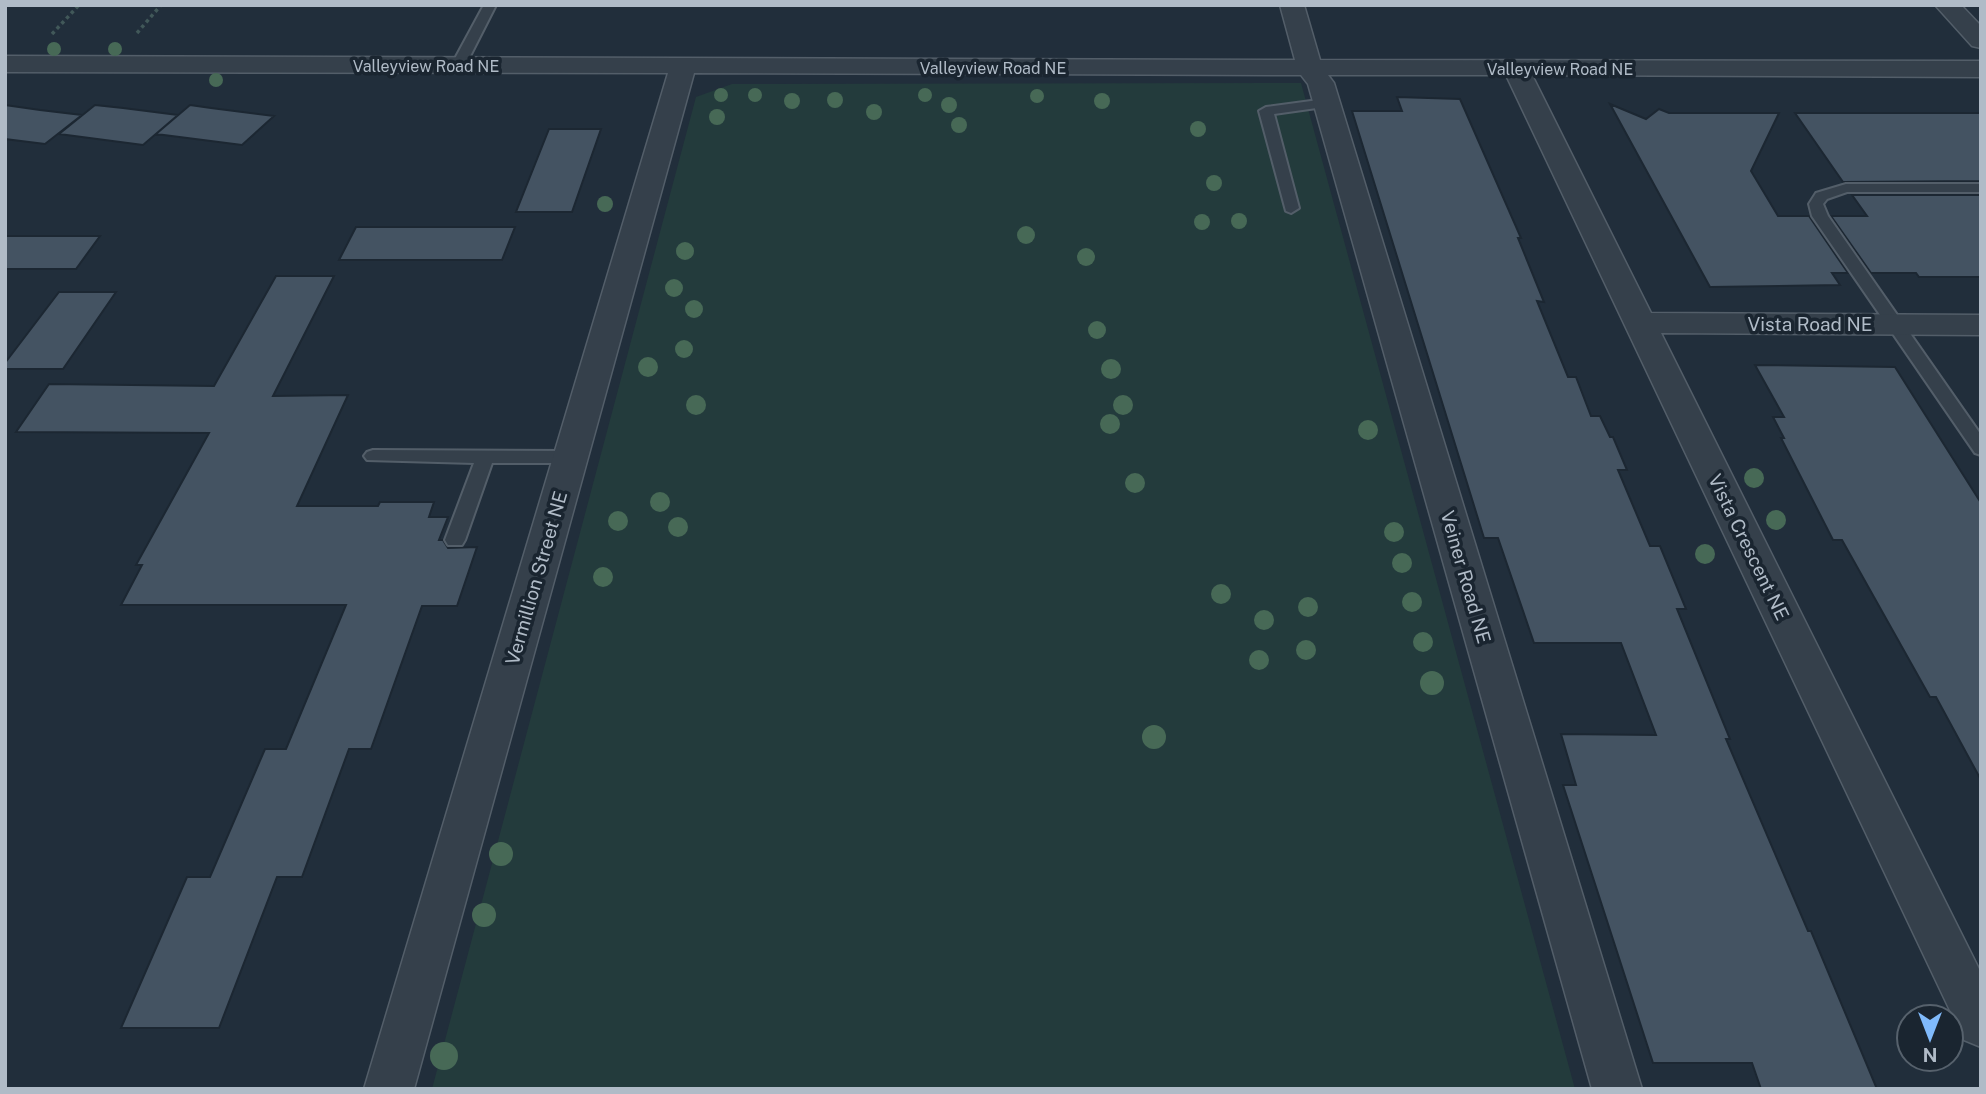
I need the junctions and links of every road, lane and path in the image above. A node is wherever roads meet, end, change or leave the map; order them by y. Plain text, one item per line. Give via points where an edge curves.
1 (79, 5) edge
2 (161, 5) edge
3 (490, 5) edge
4 (1292, 5) edge
5 (1947, 5) edge
6 (46, 41) dead end
7 (131, 41) dead end
8 (1981, 41) edge
9 (5, 64) edge
10 (458, 66) junction
11 (683, 67) junction
12 (1310, 69) junction
13 (1517, 69) junction
14 (1981, 69) edge
15 (1326, 103) junction
16 (1981, 188) edge
17 (1290, 208) dead end
18 (1640, 323) junction
19 (1897, 324) junction
20 (1981, 325) edge
21 (1981, 449) edge
22 (373, 456) dead end
23 (485, 456) junction
24 (570, 457) junction
25 (455, 540) dead end
26 (1981, 1024) edge
27 (389, 1089) edge
28 (1617, 1089) edge

1 - 6 path
2 - 7 path
3 - 10 lane
4 - 12 street, Veiner Road NE
5 - 8 street
9 - 10 street, Valleyview Road NE
10 - 11 street, Valleyview Road NE
11 - 12 street, Valleyview Road NE
11 - 24 street, Vermillion Street NE
12 - 13 street, Valleyview Road NE
12 - 15 street, Veiner Road NE via 1321,83
13 - 14 street, Valleyview Road NE
13 - 18 street, Vista Crescent NE
15 - 17 lane via 1266,111
15 - 28 street, Veiner Road NE
16 - 19 lane via 1846,188 1821,197 1816,204
18 - 19 street, Vista Road NE
18 - 26 street, Vista Crescent NE
19 - 20 street, Vista Road NE
19 - 21 lane
22 - 23 lane
23 - 24 lane
23 - 25 lane
24 - 27 street, Vermillion Street NE

